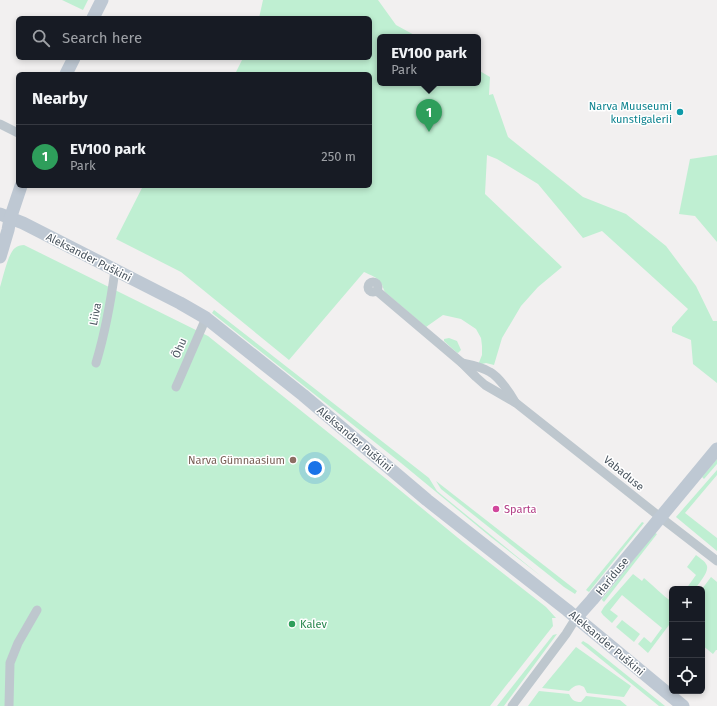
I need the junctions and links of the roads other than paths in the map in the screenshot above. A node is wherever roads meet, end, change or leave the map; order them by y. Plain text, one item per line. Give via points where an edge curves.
1 (102, 0) edge
2 (94, 16) edge
3 (73, 60) edge
4 (67, 72) edge
5 (0, 124) edge
6 (16, 132) edge
7 (20, 188) edge
8 (5, 216) edge
9 (0, 257) edge
10 (114, 270) junction
11 (377, 291) dead end
12 (206, 318) junction
13 (96, 363) dead end
14 (462, 363) junction
15 (176, 388) dead end
16 (516, 403) junction
17 (717, 449) edge
18 (660, 517) junction
19 (717, 561) edge
20 (37, 610) dead end
21 (576, 618) junction
22 (9, 706) edge
23 (512, 706) edge
24 (683, 706) edge

1 - 2 main road
3 - 4 main road
5 - 6 street
7 - 8 main road
8 - 9 main road via 8,230
8 - 10 main road, Aleksander Puškini
10 - 12 main road, Aleksander Puškini
10 - 13 street, Liiva via 113,287
11 - 14 street, Vabaduse
12 - 15 street, Õhu
12 - 21 main road, Aleksander Puškini via 302,394 427,500
14 - 16 street, Vabaduse via 485,385
14 - 16 street, Vabaduse via 492,373
16 - 18 street, Vabaduse
17 - 18 main road, Hariduse
18 - 19 street, Vabaduse
18 - 21 main road, Hariduse
20 - 22 street via 10,662
21 - 23 street, Hariduse
21 - 24 main road, Aleksander Puškini

